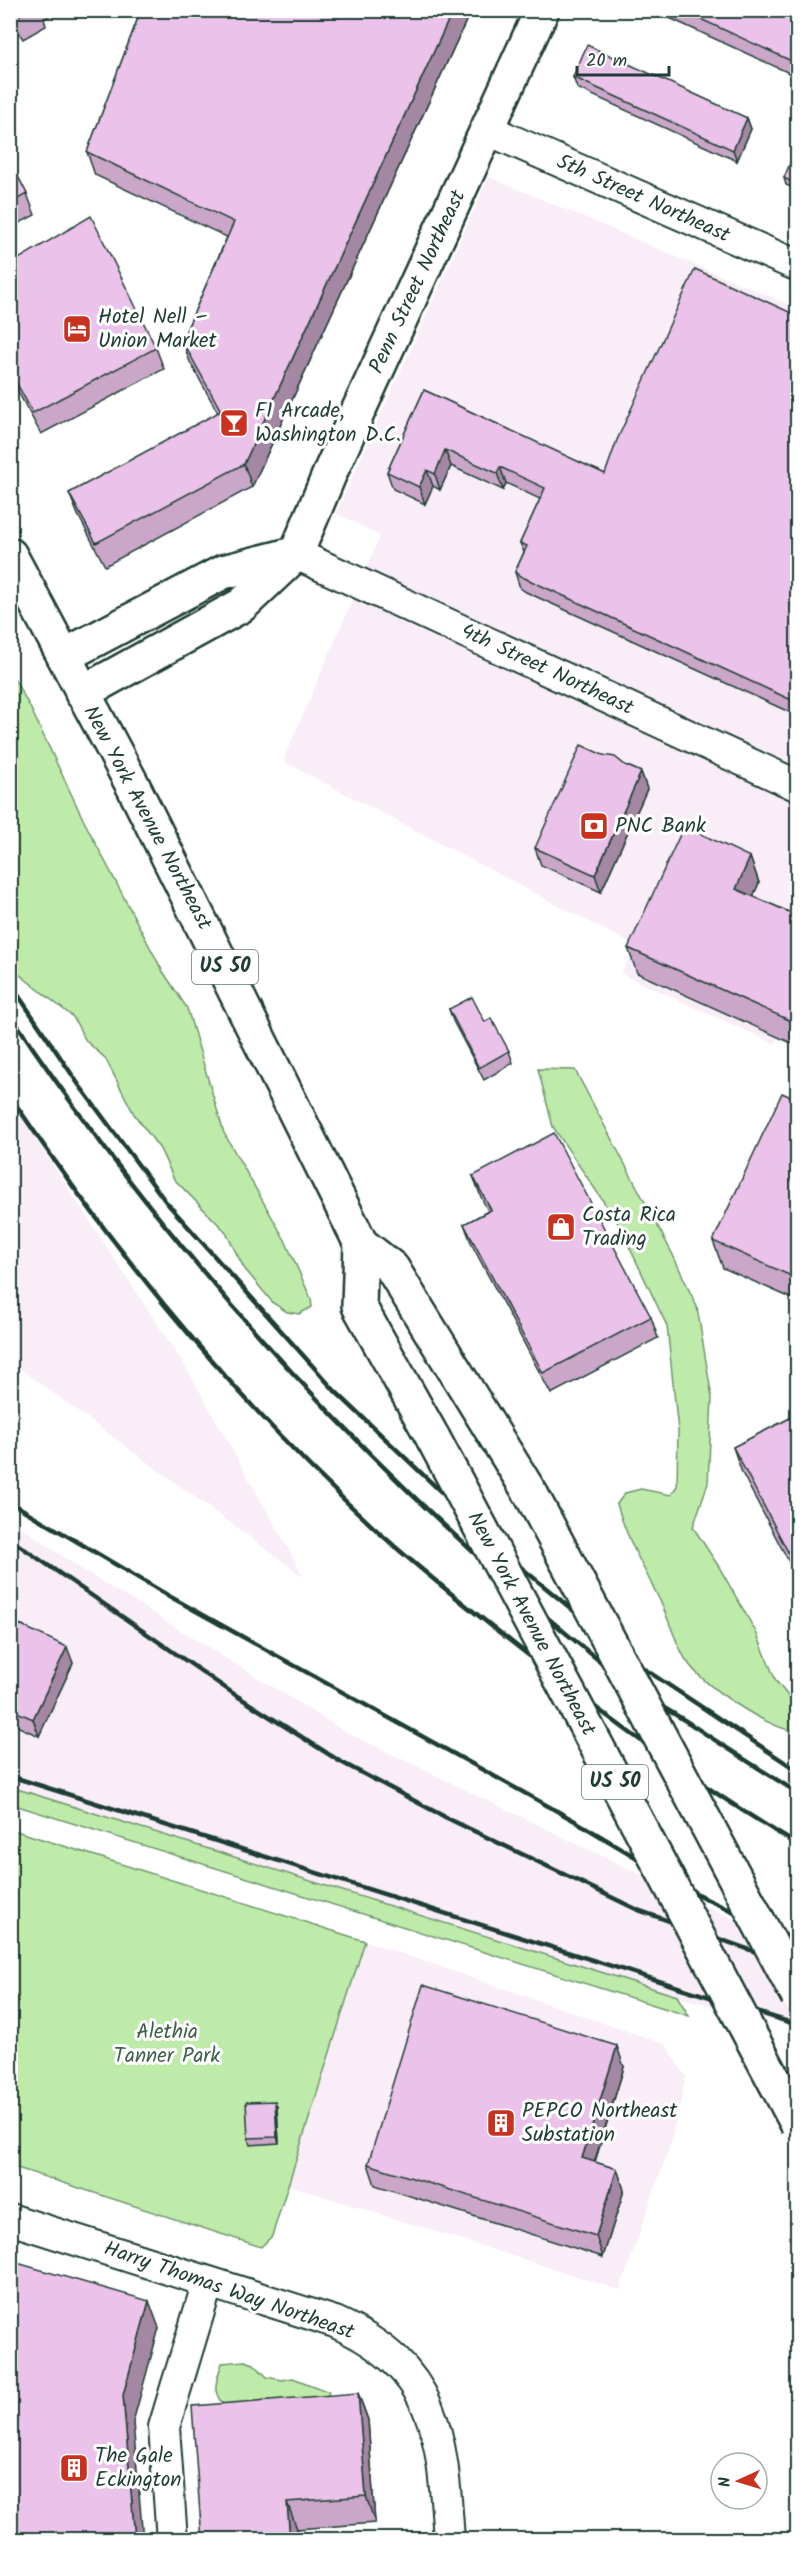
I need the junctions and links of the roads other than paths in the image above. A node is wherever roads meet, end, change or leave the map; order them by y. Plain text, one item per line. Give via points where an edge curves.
1 (542, 10) edge
2 (488, 130) junction
3 (798, 266) edge
4 (296, 554) junction
5 (10, 555) edge
6 (64, 656) junction
7 (82, 693) junction
8 (798, 786) edge
9 (361, 1244) junction
10 (798, 1996) edge
11 (798, 2125) edge
12 (10, 2219) edge
13 (208, 2282) junction
14 (172, 2540) edge
15 (449, 2540) edge

1 - 2 main road, Penn Street Northeast
2 - 3 street, 5th Street Northeast
2 - 4 main road, Penn Street Northeast
4 - 6 main road via 223,572
4 - 7 main road via 242,605
4 - 8 street, 4th Street Northeast
5 - 6 main road, New York Avenue Northeast / US 50
6 - 7 main road, New York Avenue Northeast / US 50
7 - 9 main road, New York Avenue Northeast / US 50 via 233,983
9 - 10 main road, New York Avenue Northeast / US 50, bridge via 392,1268 532,1496
9 - 11 main road, New York Avenue Northeast / US 50, bridge via 360,1306
12 - 13 street, Harry Thomas Way Northeast
13 - 14 street via 164,2427
13 - 15 street, Harry Thomas Way Northeast via 335,2322 358,2332 396,2362 425,2402 435,2424 441,2448

